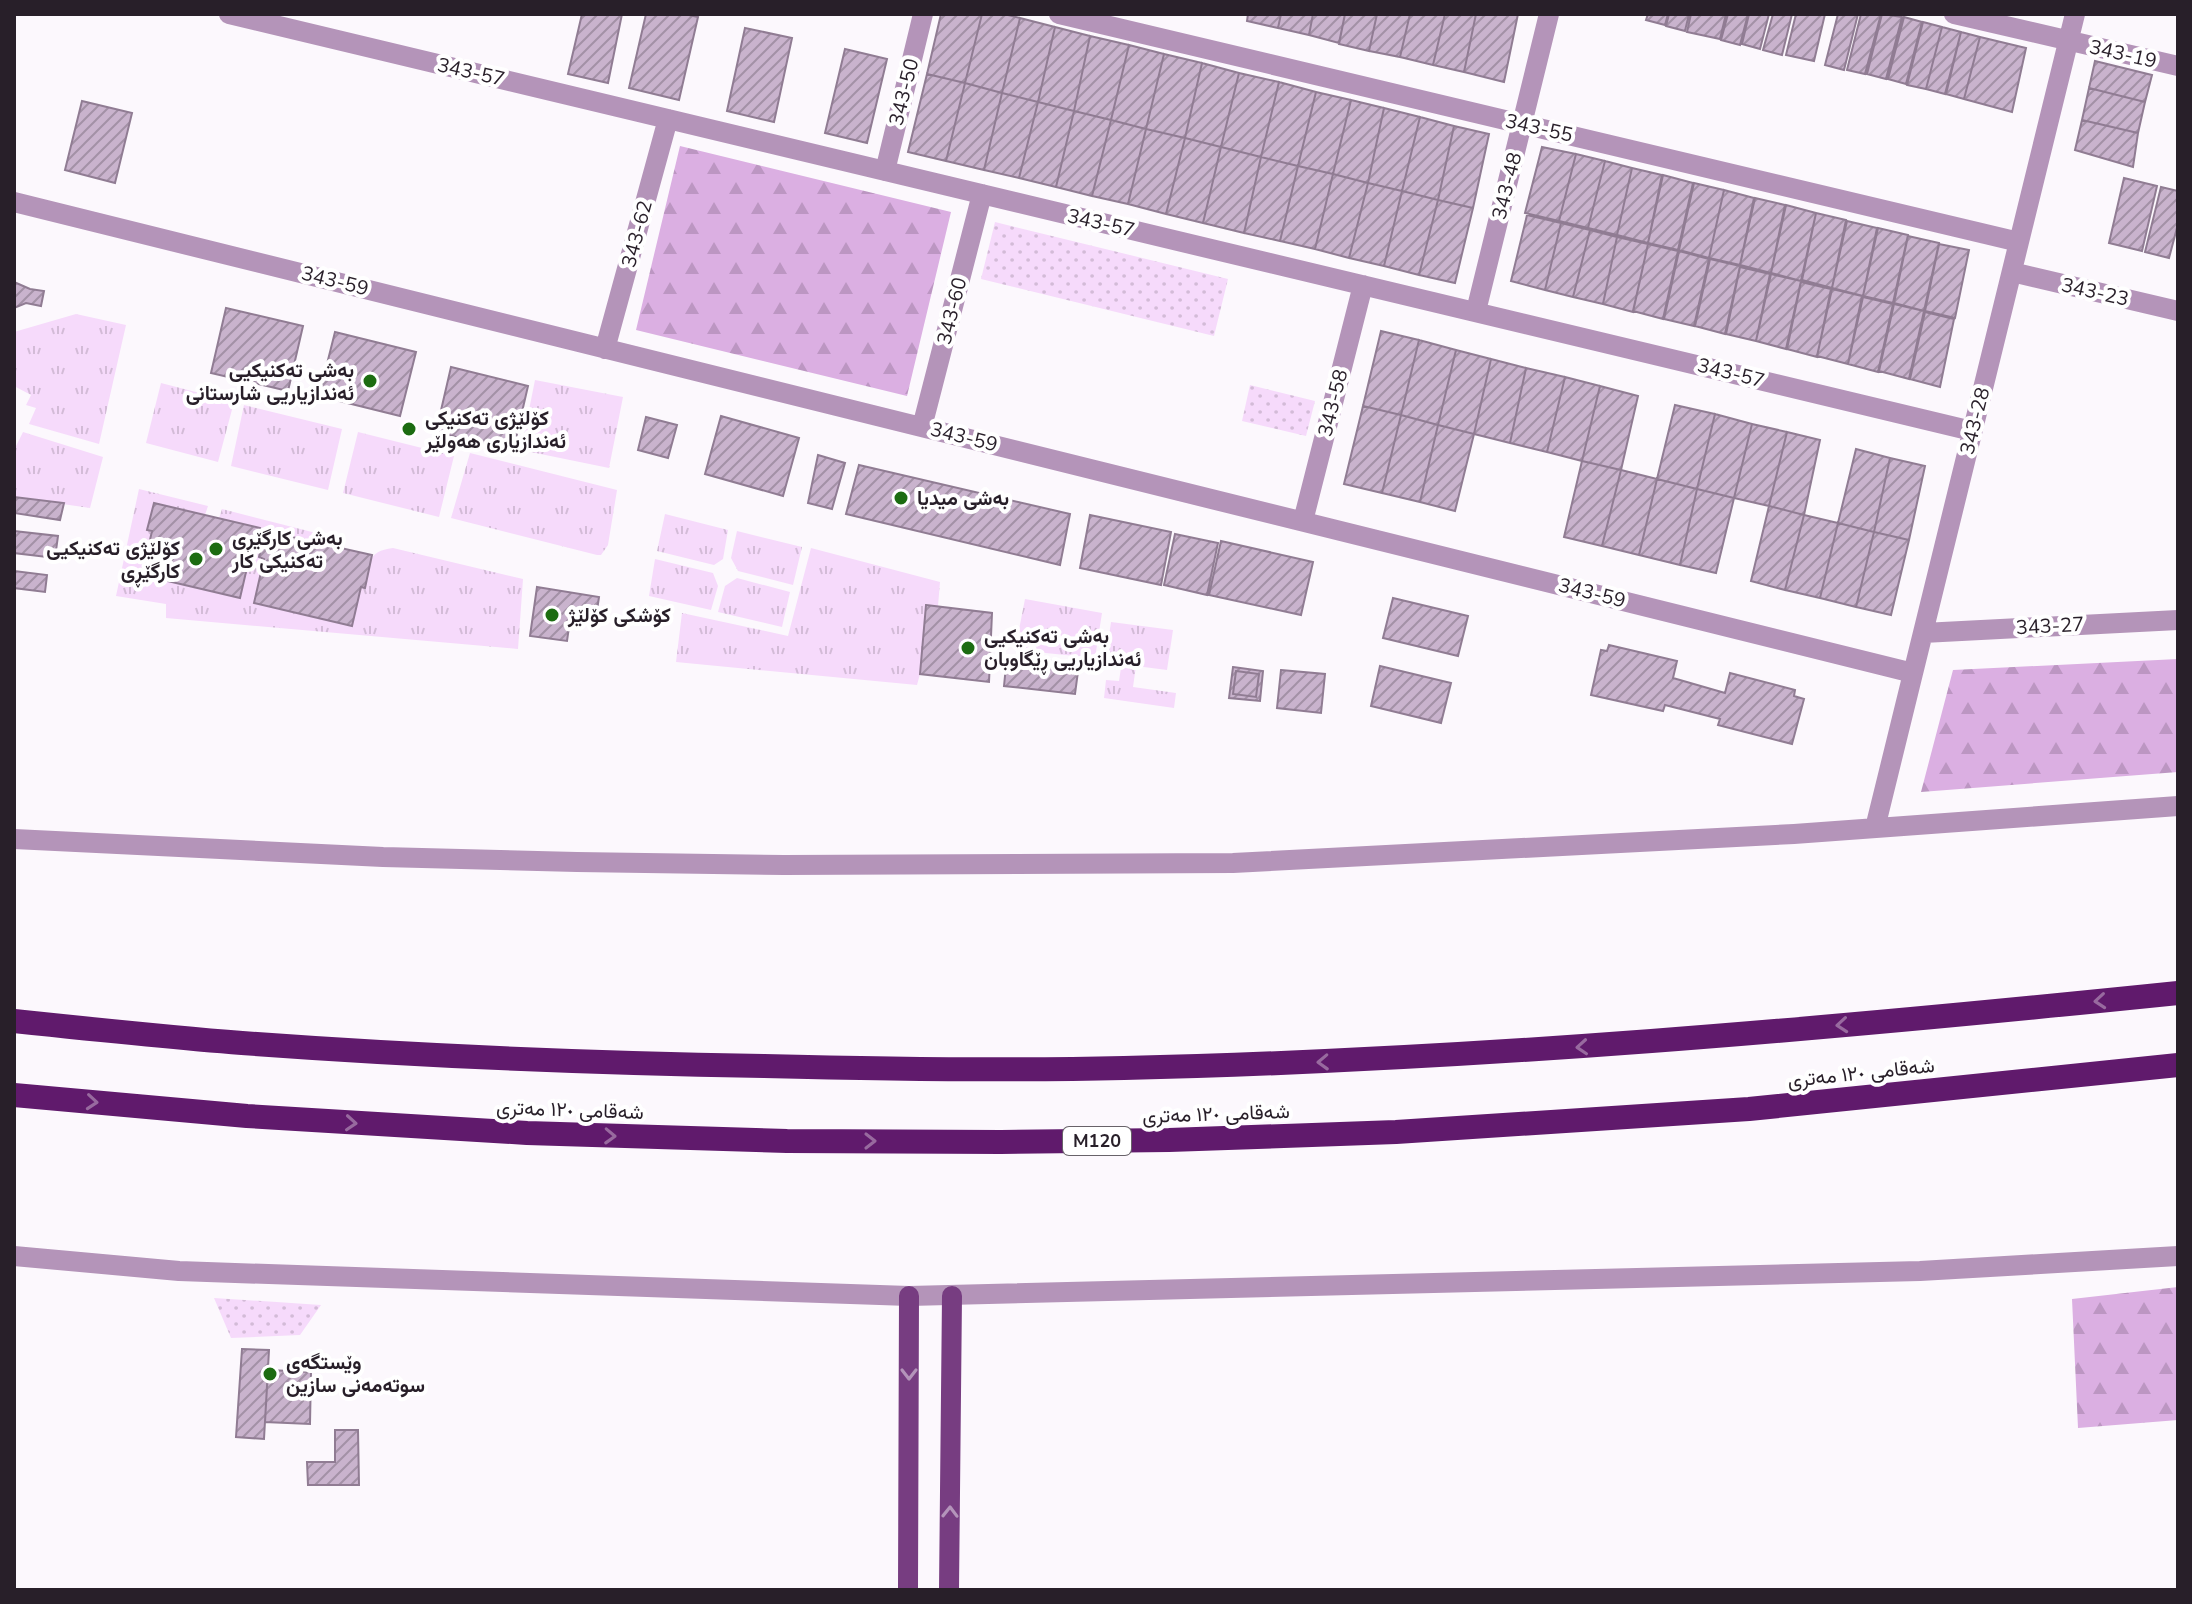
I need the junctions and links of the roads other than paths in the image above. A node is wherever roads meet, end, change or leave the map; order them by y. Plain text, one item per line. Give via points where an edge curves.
1 (229, 14) edge
2 (923, 14) edge
3 (1059, 14) edge
4 (1549, 14) edge
5 (1954, 14) edge
6 (2075, 14) edge
7 (2068, 42) junction
8 (2178, 66) edge
9 (668, 119) junction
10 (1522, 124) junction
11 (885, 171) junction
12 (982, 194) junction
13 (14, 202) edge
14 (2019, 242) junction
15 (2012, 272) junction
16 (1363, 285) junction
17 (1476, 311) junction
18 (2178, 311) edge
19 (605, 349) junction
20 (922, 427) junction
21 (1972, 431) junction
22 (1303, 521) junction
23 (2178, 620) edge
24 (1923, 633) junction
25 (1913, 673) junction
26 (2178, 806) edge
27 (1875, 828) junction
28 (14, 839) edge
29 (2178, 993) edge
30 (14, 1021) edge
31 (2178, 1065) edge
32 (14, 1095) edge
33 (14, 1256) edge
34 (2178, 1256) edge
35 (909, 1296) junction
36 (952, 1296) junction
37 (908, 1590) edge
38 (949, 1590) edge

1 - 9 street, 343-57
2 - 11 street, 343-50
3 - 10 street, 343-55
4 - 10 street, 343-48
5 - 7 street, 343-19
6 - 7 street, 343-28
7 - 8 street, 343-19
7 - 14 street, 343-28
9 - 11 street, 343-57
9 - 19 street, 343-62
10 - 14 street, 343-55
10 - 17 street, 343-48
11 - 12 street, 343-57
12 - 16 street, 343-57
12 - 20 street, 343-60
13 - 19 street, 343-59
14 - 15 street, 343-28
15 - 18 street, 343-23
15 - 21 street, 343-28
16 - 17 street, 343-57
16 - 22 street, 343-58
17 - 21 street, 343-57
19 - 20 street, 343-59
20 - 22 street, 343-59
21 - 24 street, 343-28
22 - 25 street, 343-59
23 - 24 street, 343-27
24 - 25 street, 343-28
25 - 27 street, 343-28
26 - 27 street
27 - 28 street via 1233,863 562,862
29 -> 30 highway via 1547,1050 1120,1068 614,1063 240,1043
32 -> 31 highway, شەقامی ١٢٠ مەتری / M120 via 527,1133 787,1141 1169,1140 1396,1132 1749,1109
33 - 35 street via 179,1271
34 - 36 street via 1920,1271
35 - 36 street
35 -> 37 main road
38 -> 36 main road

